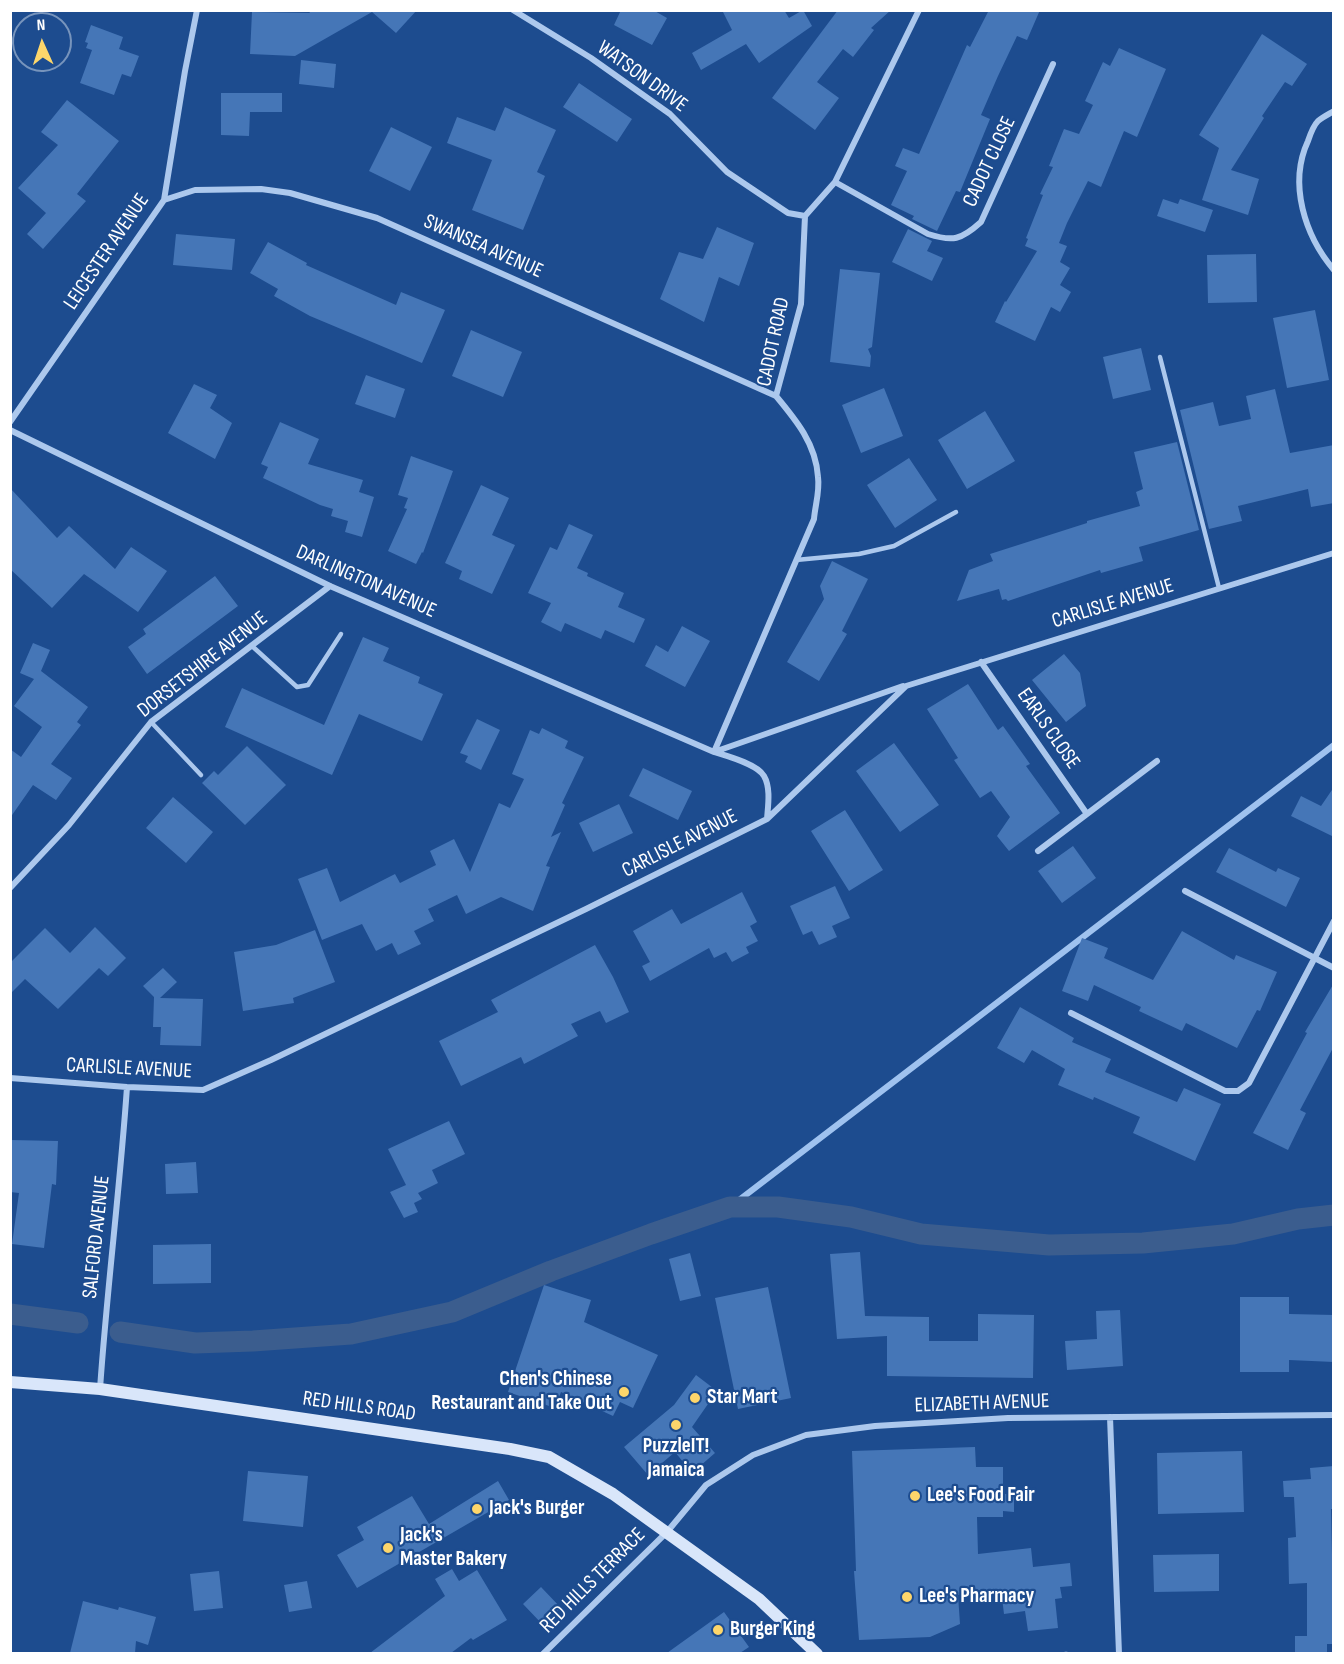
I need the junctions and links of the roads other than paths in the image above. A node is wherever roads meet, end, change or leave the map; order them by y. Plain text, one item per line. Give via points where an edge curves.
1 (197, 10) edge
2 (513, 10) edge
3 (919, 10) edge
4 (1053, 64) dead end
5 (1334, 111) edge
6 (835, 182) junction
7 (164, 200) junction
8 (805, 216) junction
9 (1334, 270) edge
10 (1160, 357) dead end
11 (776, 396) junction
12 (10, 422) edge
13 (10, 430) edge
14 (956, 512) dead end
15 (1334, 553) edge
16 (796, 560) junction
17 (330, 586) junction
18 (1219, 588) junction
19 (340, 634) dead end
20 (252, 645) junction
21 (981, 662) junction
22 (906, 686) junction
23 (152, 722) junction
24 (714, 752) junction
25 (1157, 762) dead end
26 (201, 775) dead end
27 (1087, 814) junction
28 (767, 819) junction
29 (1038, 851) dead end
30 (10, 888) edge
31 (1185, 891) dead end
32 (1334, 921) edge
33 (1313, 958) junction
34 (1334, 969) edge
35 (1071, 1013) dead end
36 (10, 1078) edge
37 (127, 1087) junction
38 (10, 1382) edge
39 (100, 1389) junction
40 (1334, 1415) edge
41 (1110, 1417) junction
42 (667, 1532) junction
43 (543, 1653) edge
44 (817, 1653) edge
45 (1119, 1653) edge

1 - 7 street, LEICESTER AVENUE
2 - 8 street, WATSON DRIVE via 591,58 670,114 727,172 788,213
3 - 6 street
4 - 6 street, CADOT CLOSE via 981,222 969,232 956,239 928,234
5 - 9 street via 1316,123 1304,149 1298,182 1304,216 1322,256
6 - 8 street
7 - 11 street, SWANSEA AVENUE via 195,189 261,189 377,218
7 - 12 street, LEICESTER AVENUE
8 - 11 street, CADOT ROAD via 801,304
10 - 18 lane
11 - 16 street, CADOT ROAD via 798,422 811,446 819,478 814,519
13 - 17 street, DARLINGTON AVENUE
14 - 16 lane via 894,546
15 - 18 street, CARLISLE AVENUE
16 - 24 street, CADOT ROAD
17 - 20 street, DORSETSHIRE AVENUE
17 - 24 street, DARLINGTON AVENUE
18 - 21 street, CARLISLE AVENUE
19 - 20 lane via 308,685 297,687
20 - 23 street, DORSETSHIRE AVENUE
21 - 22 street, CARLISLE AVENUE
21 - 27 street, EARLS CLOSE
22 - 24 street
22 - 28 street, CARLISLE AVENUE
23 - 26 lane
23 - 30 street, DORSETSHIRE AVENUE via 69,825
24 - 28 street, DARLINGTON AVENUE via 747,763 764,775 768,789
25 - 27 street
27 - 29 street
28 - 37 street, CARLISLE AVENUE via 203,1090
31 - 33 street
32 - 33 street
33 - 34 street
33 - 35 street via 1249,1083 1238,1091 1225,1091
36 - 37 street, CARLISLE AVENUE
37 - 39 street, SALFORD AVENUE
38 - 39 main road, RED HILLS ROAD
39 - 42 main road, RED HILLS ROAD via 549,1457 613,1494
40 - 41 street, ELIZABETH AVENUE
41 - 42 street, ELIZABETH AVENUE via 886,1425 806,1435 753,1455 706,1485
41 - 45 street
42 - 43 street, RED HILLS TERRACE
42 - 44 main road, RED HILLS ROAD via 759,1599

